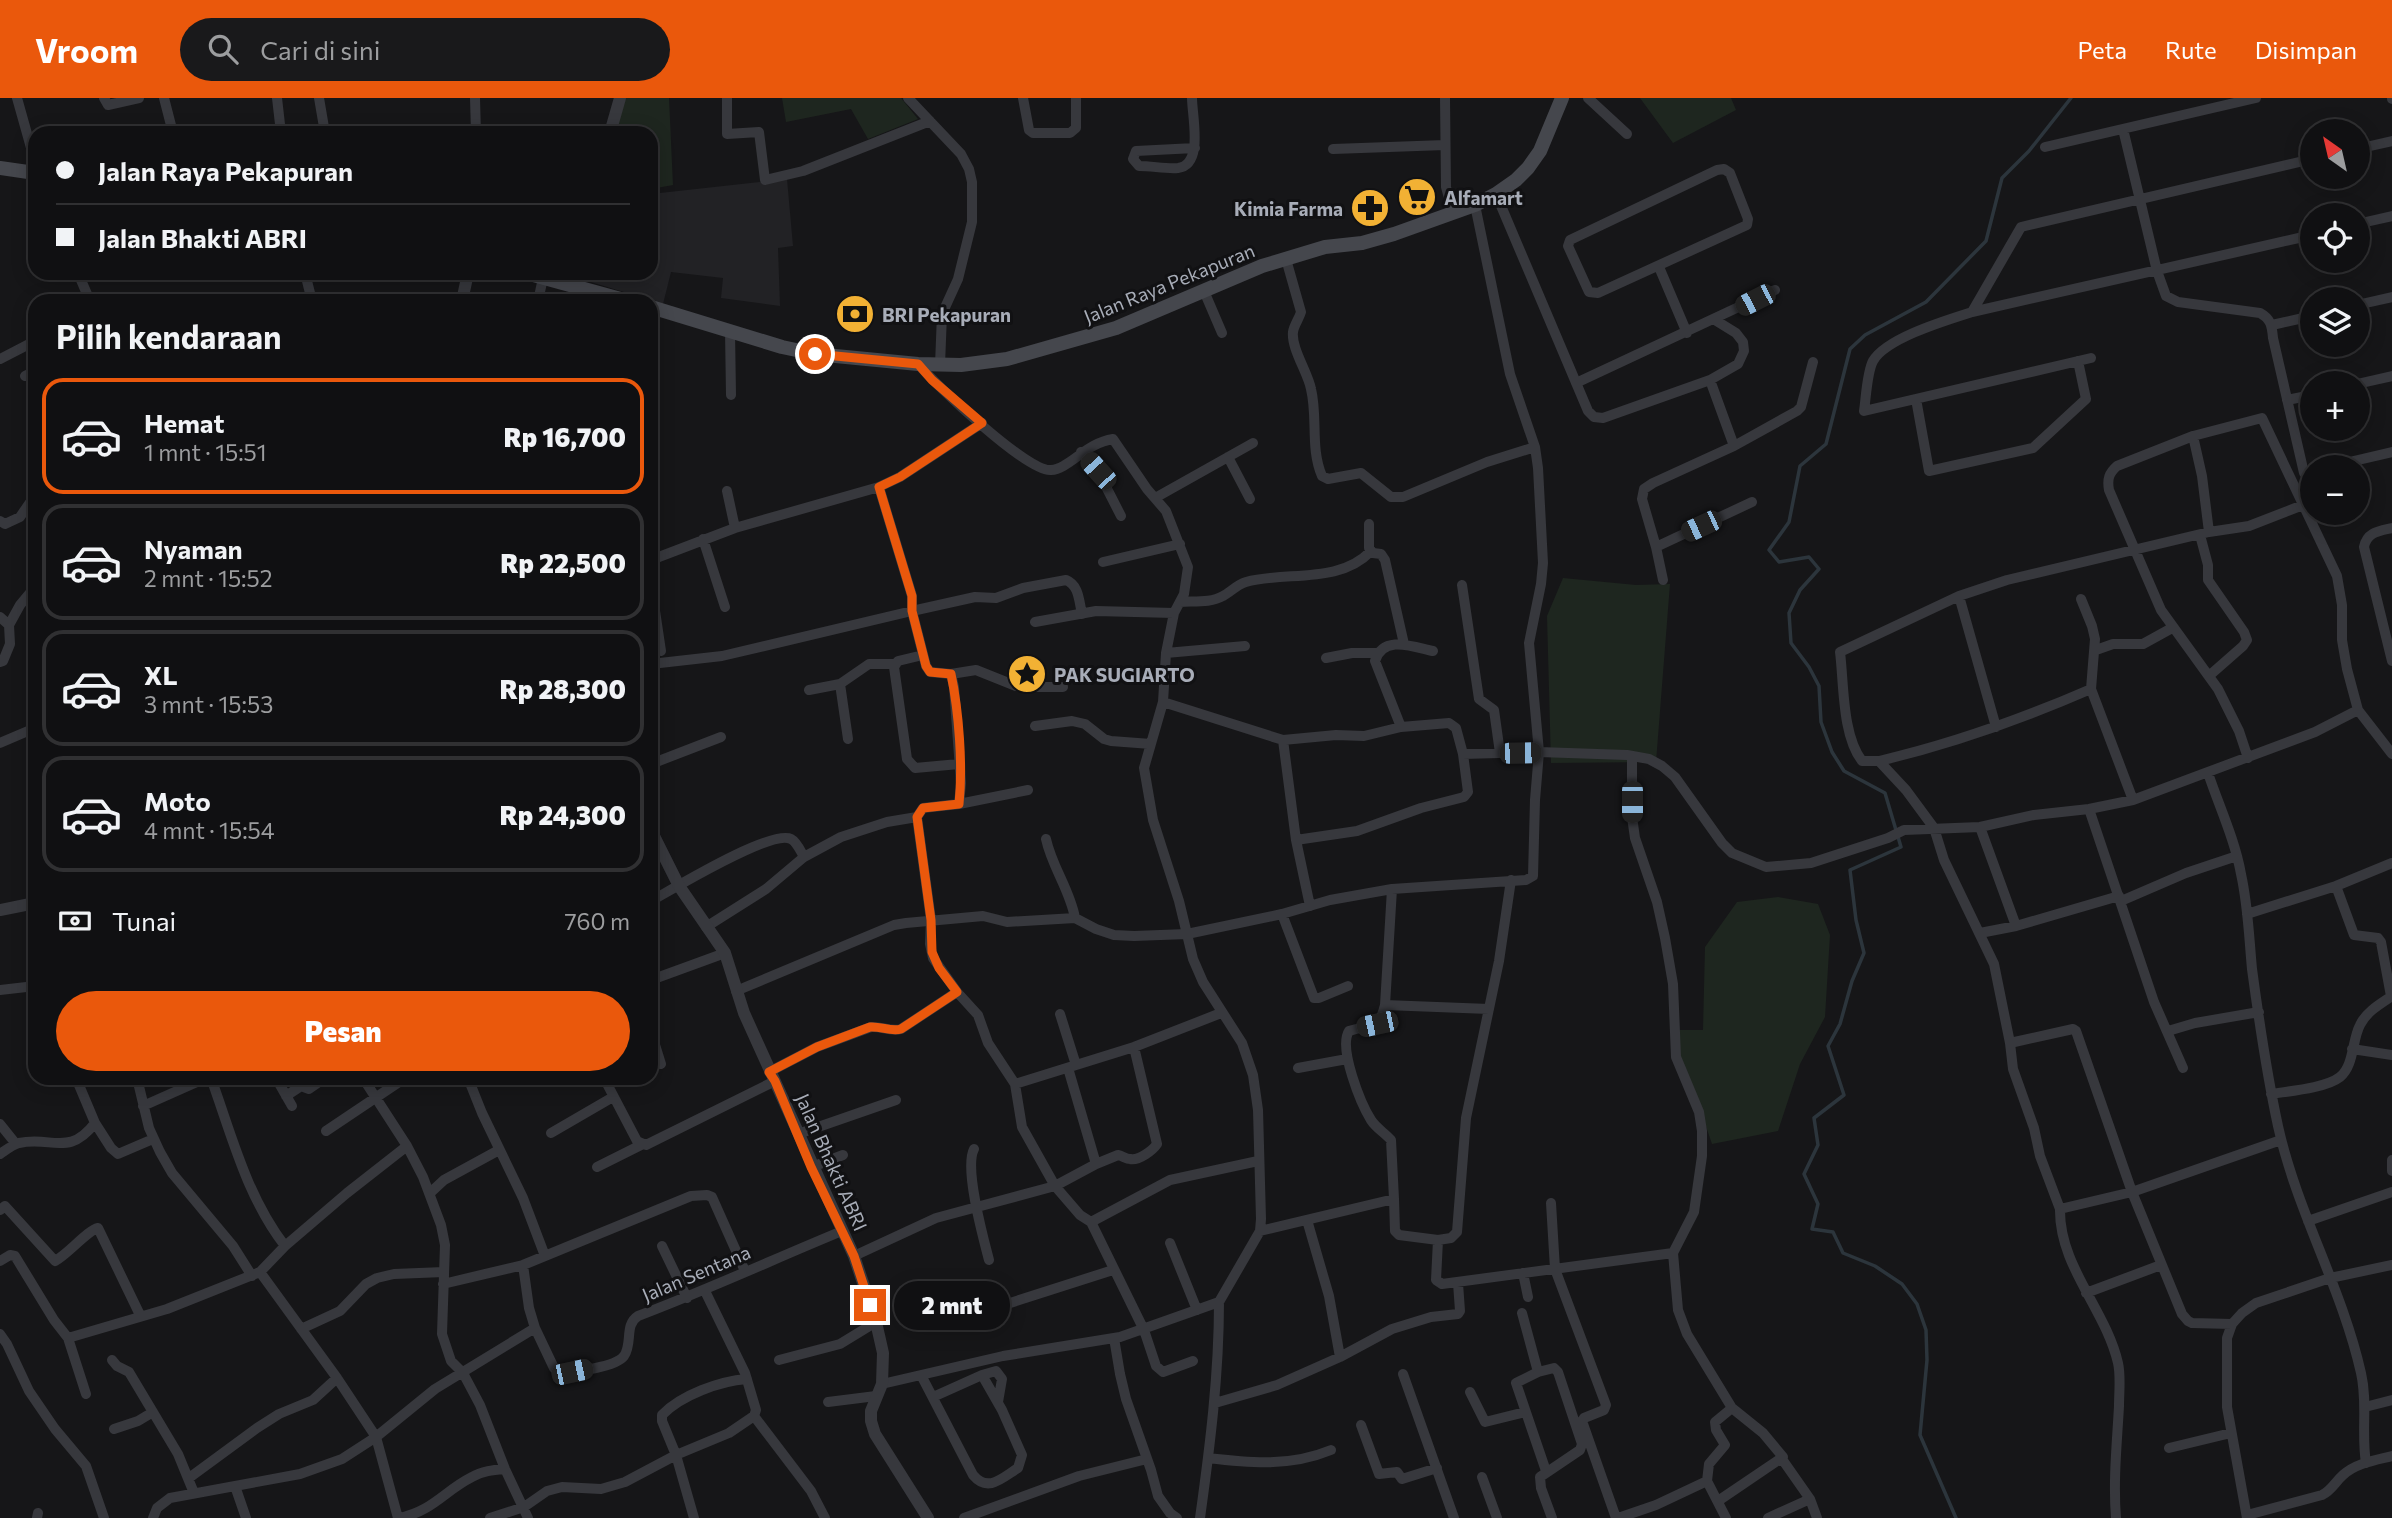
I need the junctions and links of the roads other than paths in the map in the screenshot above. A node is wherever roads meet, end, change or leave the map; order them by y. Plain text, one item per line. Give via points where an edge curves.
1 (104, 98) edge
2 (139, 98) edge
3 (164, 98) edge
4 (277, 98) edge
5 (319, 98) edge
6 (475, 98) edge
7 (620, 98) edge
8 (727, 98) edge
9 (908, 98) edge
10 (1023, 98) edge
11 (1076, 98) edge
12 (1192, 98) edge
13 (1445, 98) edge
14 (1562, 98) edge
15 (1588, 98) edge
16 (2256, 98) edge
17 (21, 99) edge
18 (930, 121) junction
19 (171, 126) edge
20 (280, 126) edge
21 (324, 126) edge
22 (476, 126) edge
23 (612, 126) edge
24 (2123, 129) junction
25 (28, 130) edge
26 (1627, 134) dead end
27 (2392, 141) edge
28 (1445, 145) junction
29 (2370, 146) edge
30 (2045, 147) dead end
31 (1195, 148) junction
32 (1333, 149) dead end
33 (2300, 162) edge
34 (0, 168) edge
35 (28, 172) edge
36 (1496, 194) junction
37 (2139, 198) junction
38 (1475, 205) junction
39 (1453, 213) junction
40 (2392, 216) edge
41 (2370, 221) edge
42 (2300, 238) edge
43 (1286, 258) junction
44 (1659, 267) junction
45 (2157, 271) junction
46 (569, 280) edge
47 (1775, 290) dead end
48 (1204, 291) junction
49 (608, 294) edge
50 (2392, 297) edge
51 (2370, 302) edge
52 (658, 309) edge
53 (1972, 313) junction
54 (2300, 319) edge
55 (1715, 320) junction
56 (2272, 325) junction
57 (730, 331) junction
58 (1222, 333) dead end
59 (1687, 333) junction
60 (28, 345) edge
61 (2091, 358) dead end
62 (0, 359) edge
63 (2078, 361) junction
64 (1813, 362) dead end
65 (918, 364) junction
66 (940, 365) junction
67 (2392, 376) edge
68 (1710, 380) junction
69 (2370, 381) edge
70 (1577, 383) junction
71 (731, 395) dead end
72 (2300, 397) edge
73 (1916, 399) junction
74 (2287, 400) junction
75 (982, 423) junction
76 (2193, 436) junction
77 (1253, 443) dead end
78 (1734, 446) junction
79 (1535, 447) junction
80 (1081, 452) junction
81 (2392, 452) edge
82 (2300, 456) edge
83 (1228, 457) junction
84 (2370, 457) edge
85 (879, 487) junction
86 (727, 491) dead end
87 (1156, 498) junction
88 (1250, 499) dead end
89 (2300, 501) edge
90 (1752, 502) dead end
91 (2300, 506) edge
92 (28, 507) edge
93 (1121, 516) dead end
94 (0, 520) edge
95 (1370, 524) dead end
96 (2312, 525) edge
97 (735, 528) junction
98 (2392, 528) edge
99 (2204, 533) junction
100 (703, 539) junction
101 (1180, 544) junction
102 (1656, 547) junction
103 (2134, 550) junction
104 (1370, 552) junction
105 (658, 557) edge
106 (1103, 562) dead end
107 (1663, 580) dead end
108 (1462, 585) dead end
109 (28, 595) edge
110 (1959, 596) junction
111 (2081, 598) dead end
112 (1180, 602) junction
113 (725, 607) dead end
114 (2392, 608) edge
115 (912, 611) junction
116 (2380, 611) junction
117 (1174, 613) junction
118 (1082, 614) junction
119 (0, 617) edge
120 (1035, 622) dead end
121 (9, 625) junction
122 (2172, 628) junction
123 (658, 631) edge
124 (1404, 644) junction
125 (1245, 646) dead end
126 (2095, 650) junction
127 (661, 651) dead end
128 (1433, 651) dead end
129 (1166, 653) junction
130 (1377, 653) junction
131 (923, 655) junction
132 (1326, 658) dead end
133 (2392, 661) edge
134 (0, 662) edge
135 (658, 663) edge
136 (895, 664) junction
137 (951, 674) junction
138 (2210, 675) junction
139 (840, 684) junction
140 (1063, 687) dead end
141 (809, 690) dead end
142 (2091, 690) junction
143 (1163, 702) junction
144 (2358, 710) junction
145 (1035, 726) dead end
146 (1401, 727) junction
147 (1996, 727) junction
148 (28, 731) edge
149 (721, 737) dead end
150 (848, 739) dead end
151 (1283, 740) junction
152 (0, 743) edge
153 (1151, 744) junction
154 (1539, 752) junction
155 (1500, 753) junction
156 (1464, 754) junction
157 (2392, 754) edge
158 (1632, 756) junction
159 (2248, 758) junction
160 (658, 761) edge
161 (1879, 761) junction
162 (959, 764) junction
163 (2208, 773) junction
164 (1028, 790) dead end
165 (2133, 800) junction
166 (959, 804) junction
167 (2089, 809) junction
168 (917, 817) junction
169 (1980, 827) junction
170 (1934, 828) junction
171 (1046, 839) dead end
172 (1296, 840) junction
173 (658, 854) edge
174 (2237, 856) junction
175 (804, 857) junction
176 (2392, 863) edge
177 (1511, 880) junction
178 (679, 886) junction
179 (2336, 886) junction
180 (1392, 889) junction
181 (658, 897) edge
182 (2120, 898) junction
183 (28, 904) edge
184 (1310, 906) junction
185 (0, 910) edge
186 (1282, 914) junction
187 (2247, 914) junction
188 (1075, 918) junction
189 (931, 920) junction
190 (2016, 926) junction
191 (706, 928) junction
192 (1980, 933) junction
193 (1187, 934) junction
194 (726, 953) junction
195 (658, 977) edge
196 (1348, 986) dead end
197 (28, 987) edge
198 (0, 990) edge
199 (736, 991) junction
200 (957, 992) junction
201 (2392, 996) edge
202 (1385, 1005) junction
203 (1489, 1009) junction
204 (2259, 1012) junction
205 (1222, 1013) junction
206 (1060, 1014) dead end
207 (2168, 1031) junction
208 (2010, 1043) junction
209 (1134, 1047) junction
210 (2352, 1049) junction
211 (658, 1052) edge
212 (2392, 1055) edge
213 (1348, 1059) junction
214 (662, 1064) dead end
215 (1072, 1067) junction
216 (1298, 1068) dead end
217 (2183, 1068) dead end
218 (772, 1076) junction
219 (1015, 1084) junction
220 (79, 1085) edge
221 (139, 1085) edge
222 (192, 1085) edge
223 (212, 1085) edge
224 (280, 1085) edge
225 (315, 1085) edge
226 (367, 1085) edge
227 (394, 1085) edge
228 (471, 1085) edge
229 (607, 1085) edge
230 (2271, 1094) junction
231 (286, 1096) junction
232 (374, 1097) junction
233 (613, 1097) junction
234 (896, 1100) dead end
235 (144, 1105) junction
236 (292, 1106) dead end
237 (96, 1123) junction
238 (0, 1125) edge
239 (326, 1131) dead end
240 (551, 1133) dead end
241 (798, 1135) junction
242 (153, 1139) junction
243 (2281, 1140) junction
244 (16, 1144) junction
245 (641, 1144) junction
246 (407, 1146) junction
247 (974, 1149) dead end
248 (499, 1150) junction
249 (0, 1154) edge
250 (843, 1155) dead end
251 (2392, 1160) edge
252 (1258, 1161) junction
253 (1096, 1164) junction
254 (597, 1167) dead end
255 (811, 1167) junction
256 (2392, 1171) edge
257 (1055, 1186) junction
258 (2132, 1192) junction
259 (2392, 1192) edge
260 (430, 1193) junction
261 (1394, 1199) junction
262 (1551, 1203) dead end
263 (976, 1205) junction
264 (2060, 1209) junction
265 (0, 1210) edge
266 (1307, 1220) junction
267 (2308, 1221) junction
268 (1091, 1222) junction
269 (842, 1231) junction
270 (1260, 1231) junction
271 (1438, 1240) junction
272 (1170, 1242) dead end
273 (285, 1246) junction
274 (662, 1247) dead end
275 (1673, 1253) junction
276 (545, 1256) junction
277 (854, 1256) junction
278 (989, 1260) dead end
279 (0, 1261) edge
280 (523, 1265) junction
281 (2161, 1265) junction
282 (2392, 1265) edge
283 (1555, 1269) junction
284 (1113, 1270) junction
285 (745, 1271) junction
286 (444, 1272) junction
287 (1523, 1273) junction
288 (256, 1274) junction
289 (2330, 1278) junction
290 (1458, 1283) junction
291 (443, 1284) junction
292 (705, 1291) junction
293 (2086, 1293) junction
294 (1528, 1297) dead end
295 (687, 1298) junction
296 (1219, 1302) junction
297 (1007, 1304) dead end
298 (1197, 1310) junction
299 (1522, 1313) dead end
300 (140, 1315) junction
301 (876, 1322) junction
302 (2232, 1324) junction
303 (535, 1328) junction
304 (302, 1329) junction
305 (1144, 1330) junction
306 (0, 1334) edge
307 (68, 1338) junction
308 (1114, 1338) junction
309 (1340, 1357) junction
310 (112, 1360) dead end
311 (779, 1360) dead end
312 (1193, 1361) dead end
313 (1538, 1372) junction
314 (463, 1373) junction
315 (1403, 1374) dead end
316 (922, 1375) junction
317 (982, 1375) junction
318 (337, 1378) junction
319 (747, 1379) junction
320 (882, 1384) junction
321 (1470, 1392) dead end
322 (86, 1394) dead end
323 (876, 1396) junction
324 (933, 1398) junction
325 (2392, 1400) edge
326 (828, 1402) dead end
327 (998, 1402) junction
328 (1215, 1404) junction
329 (2365, 1407) junction
330 (1732, 1408) junction
331 (153, 1412) junction
332 (1525, 1412) junction
333 (754, 1416) junction
334 (1361, 1424) dead end
335 (114, 1429) dead end
336 (2231, 1433) junction
337 (376, 1437) junction
338 (2169, 1448) dead end
339 (1331, 1450) dead end
340 (676, 1455) junction
341 (2392, 1457) edge
342 (1208, 1458) junction
343 (1147, 1459) junction
344 (1782, 1459) junction
345 (2366, 1463) junction
346 (1437, 1468) junction
347 (505, 1469) junction
348 (1546, 1471) junction
349 (1482, 1477) dead end
350 (189, 1478) junction
351 (1707, 1481) junction
352 (236, 1486) junction
353 (194, 1493) junction
354 (1810, 1499) junction
355 (1718, 1501) junction
356 (524, 1507) junction
357 (2247, 1517) edge
358 (104, 1518) edge
359 (153, 1518) edge
360 (246, 1518) edge
361 (398, 1518) edge
362 (490, 1518) edge
363 (528, 1518) edge
364 (694, 1518) edge
365 (825, 1518) edge
366 (928, 1518) edge
367 (964, 1518) edge
368 (1177, 1518) edge
369 (1200, 1518) edge
370 (1454, 1518) edge
371 (1497, 1518) edge
372 (1552, 1518) edge
373 (1617, 1518) edge
374 (1726, 1518) edge
375 (1768, 1518) edge
376 (1817, 1518) edge
377 (2116, 1518) edge

1 - 2 street via 113,105
3 - 19 street
4 - 20 street
5 - 21 street
6 - 22 street
7 - 23 street
8 - 18 street via 727,134 761,134 765,180 803,171
9 - 18 street
10 - 11 street via 1027,126 1034,133 1074,131
12 - 31 street
13 - 28 street
14 - 36 main road, Jalan Raya Pekapuran via 1540,151 1516,180
15 - 26 street
16 - 24 street
17 - 25 street
18 - 66 street via 961,154 972,182 972,222 958,279 942,314
24 - 30 street
24 - 37 street
27 - 29 street
28 - 32 street
28 - 39 street via 1446,187
31 - 31 street via 1136,151 1133,159 1139,166 1181,168 1191,160
33 - 37 street
34 - 35 main road
36 - 38 main road, Jalan Raya Pekapuran
36 - 70 street
37 - 45 street
37 - 53 street via 2021,227
38 - 39 main road, Jalan Raya Pekapuran
38 - 79 street via 1510,374
39 - 43 main road, Jalan Raya Pekapuran via 1362,243
40 - 41 street
42 - 45 street
43 - 48 main road, Jalan Raya Pekapuran
43 - 79 street via 1301,312 1293,330 1294,341 1311,390 1315,455 1322,476 1361,474 1391,497 1403,497
44 - 44 street via 1747,225 1730,173 1717,170 1568,243 1593,294
44 - 59 street
45 - 53 street
45 - 56 street via 2166,296 2178,302 2260,313
46 - 49 main road
47 - 55 street
48 - 58 street
48 - 66 main road, Jalan Raya Pekapuran via 1116,328 1007,359
50 - 51 street
52 - 57 main road, Jalan Raya Pekapuran
53 - 73 street via 1938,322 1884,348 1872,363 1864,411
54 - 56 street
55 - 59 street
55 - 68 street via 1737,333 1744,351 1738,364
56 - 74 street
57 - 65 main road, Jalan Raya Pekapuran via 815,354
57 - 71 street
59 - 70 street
60 - 62 street
61 - 63 street
63 - 73 street
63 - 73 street via 2086,399 2033,448 1929,471
64 - 78 street via 1801,407
65 - 66 main road, Jalan Raya Pekapuran
65 - 75 street
67 - 69 street
68 - 70 street via 1603,418 1588,411
68 - 78 street
72 - 74 street
74 - 82 street
75 - 80 street via 1017,455 1041,469 1051,471
75 - 85 street
76 - 89 street via 2262,418
76 - 99 street via 2202,476
76 - 103 street via 2111,471 2109,490
77 - 83 street
78 - 102 street via 1644,489 1642,499
79 - 154 street via 1543,563 1529,643
80 - 87 street via 1113,439
80 - 93 street via 1098,471
81 - 84 street
83 - 87 street
83 - 88 street
85 - 97 street
85 - 115 street via 912,596
86 - 97 street
87 - 101 street
90 - 102 street
91 - 99 street via 2249,526
92 - 94 street via 14,521 5,524
95 - 104 street
96 - 144 street via 2337,576 2345,659
97 - 100 street
98 - 116 street via 2372,533 2365,540
99 - 103 street
99 - 138 street via 2208,580 2246,640
100 - 105 street
100 - 113 street
101 - 106 street
101 - 112 street via 1188,567
102 - 107 street
103 - 110 street
103 - 122 street
104 - 112 street via 1332,571 1259,579 1214,600
104 - 124 street via 1385,560
108 - 155 street via 1479,699 1494,710
109 - 121 street
110 - 147 street
110 - 161 street via 1840,652 1849,737 1862,761
111 - 126 street
112 - 117 street
114 - 116 street
115 - 118 street via 975,597 996,598 1066,580 1075,586
115 - 131 street
115 - 135 street via 722,656
116 - 133 street
117 - 118 street
117 - 129 street
118 - 120 street
119 - 121 street
121 - 134 street via 10,644
122 - 126 street via 2143,644 2113,644
122 - 138 street
123 - 127 street
124 - 128 street
124 - 130 street
125 - 129 street
126 - 142 street
129 - 143 street
130 - 132 street
130 - 146 street via 1375,661
131 - 136 street
131 - 137 street via 930,672
136 - 139 street via 869,664
136 - 162 street via 907,759 915,768
137 - 140 street via 976,670 1027,688
137 - 162 street
138 - 159 street
139 - 141 street
139 - 150 street
142 - 147 street
142 - 165 street
143 - 151 street
143 - 153 street
144 - 157 street
144 - 159 street
145 - 153 street via 1072,721 1085,724 1104,739
146 - 151 street via 1364,736
146 - 156 street via 1454,725
147 - 161 street
148 - 152 street
149 - 160 street
151 - 172 street
153 - 193 street via 1144,768 1149,803
154 - 155 street
154 - 158 street
154 - 177 street via 1533,874 1526,880
155 - 156 street
156 - 172 street via 1468,792 1464,797 1357,831
158 - 170 street via 1662,766 1732,853 1766,867 1811,863 1904,831
158 - 275 street via 1635,838 1657,902 1674,984 1676,1057 1702,1131 1694,1212
159 - 163 street
161 - 170 street
162 - 166 street
163 - 165 street
163 - 174 street
164 - 166 street
165 - 167 street
166 - 168 street via 923,808
167 - 169 street
167 - 182 street
168 - 175 street via 841,837
168 - 189 street
169 - 170 street
169 - 190 street
170 - 192 street via 1944,860
171 - 188 street
172 - 184 street
173 - 178 street, Jalan Bhakti ABRI
174 - 182 street
174 - 187 street
175 - 178 street via 794,841 770,841
175 - 191 street via 766,889
176 - 179 street
177 - 180 street
177 - 203 street
178 - 181 street
178 - 191 street, Jalan Bhakti ABRI
179 - 187 street
179 - 201 street via 2354,935 2381,942
180 - 184 street
180 - 202 street
182 - 190 street
182 - 207 street
183 - 185 street
184 - 186 street
186 - 193 street
186 - 196 street via 1314,998
187 - 204 street
188 - 189 street
188 - 193 street via 1114,934
189 - 199 street via 894,925
189 - 200 street via 933,958
190 - 192 street
191 - 194 street, Jalan Bhakti ABRI
192 - 208 street via 1994,964
193 - 205 street via 1203,982
194 - 195 street
194 - 199 street, Jalan Bhakti ABRI
197 - 198 street
199 - 218 street, Jalan Bhakti ABRI
200 - 218 street via 901,1029 870,1027 817,1047
200 - 219 street via 978,1016 988,1043
201 - 210 street via 2367,1014
202 - 203 street
202 - 213 street via 1379,1023 1346,1034
203 - 271 street via 1466,1118 1457,1232
204 - 207 street
204 - 230 street
205 - 209 street
205 - 252 street via 1242,1044 1253,1075
206 - 215 street
207 - 217 street
208 - 258 street via 2076,1031
208 - 264 street via 2013,1069
209 - 215 street
209 - 253 street via 1157,1144 1132,1160 1118,1155
210 - 212 street
210 - 230 street via 2345,1072 2330,1083
211 - 214 street
213 - 216 street
213 - 261 street via 1370,1118 1391,1140
215 - 219 street
215 - 253 street
218 - 241 street, Jalan Bhakti ABRI
218 - 245 street
219 - 257 street via 1022,1127
220 - 237 street
221 - 235 street
222 - 235 street
223 - 273 street via 249,1186
224 - 231 street
225 - 231 street via 309,1089 301,1086
226 - 232 street
227 - 232 street
228 - 248 street
229 - 233 street
230 - 243 street
231 - 236 street
232 - 239 street
232 - 246 street
233 - 240 street
233 - 245 street
234 - 241 street
235 - 242 street
237 - 242 street via 118,1154
237 - 244 street via 76,1142
238 - 244 street
241 - 255 street, Jalan Bhakti ABRI
242 - 288 street via 172,1173
243 - 258 street
243 - 267 street
244 - 249 street
245 - 254 street
246 - 260 street
246 - 273 street
247 - 263 street
248 - 260 street via 444,1180
248 - 276 street
250 - 255 street
251 - 256 street
252 - 268 street via 1170,1180
252 - 270 street
253 - 257 street
255 - 269 street, Jalan Bhakti ABRI
257 - 263 street
257 - 268 street
258 - 264 street
258 - 281 street
259 - 267 street
260 - 286 street via 445,1245
261 - 266 street
261 - 271 street via 1399,1235
262 - 283 street
263 - 277 street
263 - 278 street
264 - 293 street via 2064,1238
265 - 300 street via 5,1206 55,1261 98,1228
266 - 270 street
266 - 309 street via 1329,1296
267 - 289 street
268 - 284 street
269 - 277 street, Jalan Bhakti ABRI
269 - 285 street, Jalan Sentana
270 - 296 street
271 - 290 street via 1436,1280
272 - 298 street
273 - 288 street
274 - 295 street
275 - 283 street
275 - 330 street via 1678,1310 1687,1334
276 - 280 street
276 - 285 street via 691,1196 706,1195 712,1197
277 - 301 street, Jalan Bhakti ABRI
279 - 307 street via 15,1256
280 - 291 street
280 - 303 street
281 - 293 street
281 - 302 street via 2188,1321
282 - 289 street
283 - 287 street
283 - 373 street via 1605,1401 1604,1410 1582,1421
284 - 297 street
284 - 305 street
285 - 292 street, Jalan Sentana
286 - 291 street
286 - 304 street via 377,1278 334,1315
287 - 290 street
287 - 294 street
288 - 300 street
288 - 304 street
289 - 302 street via 2256,1303
289 - 329 street via 2362,1374
290 - 309 street via 1458,1314 1392,1329
291 - 314 street via 444,1347
292 - 295 street, Jalan Sentana
292 - 319 street
293 - 377 street via 2119,1367
295 - 303 street, Jalan Sentana via 632,1320 627,1348 615,1363 572,1372 554,1368
296 - 298 street
296 - 328 street
298 - 305 street
299 - 313 street
300 - 307 street
301 - 311 street via 840,1344
301 - 320 street, Jalan Bhakti ABRI via 883,1353
302 - 336 street via 2226,1372
303 - 314 street
304 - 318 street
305 - 308 street
305 - 312 street via 1159,1370
306 - 358 street via 29,1391 86,1466
307 - 322 street
308 - 316 street
308 - 343 street via 1119,1374
309 - 328 street via 1277,1385
310 - 331 street via 129,1372
313 - 332 street via 1516,1383
313 - 348 street via 1549,1368 1558,1372 1582,1444 1580,1450
314 - 337 street via 435,1389
314 - 347 street
315 - 346 street
316 - 320 street
316 - 324 street
317 - 324 street
317 - 327 street
317 - 327 street via 1000,1374
318 - 337 street
318 - 350 street via 313,1400 279,1414
319 - 333 street
319 - 340 street via 726,1381 665,1411 662,1421
320 - 323 street, Jalan Bhakti ABRI
321 - 332 street via 1485,1422
323 - 326 street
323 - 366 street, Jalan Bhakti ABRI via 871,1411 875,1434
324 - 327 street via 973,1475 986,1484 996,1482 1022,1462
325 - 329 street
328 - 342 street
329 - 345 street
330 - 344 street via 1763,1433
330 - 351 street via 1715,1422 1725,1445 1709,1464
331 - 335 street
331 - 350 street
332 - 348 street
333 - 340 street via 729,1433
333 - 365 street via 811,1491
334 - 346 street via 1379,1474 1397,1472 1403,1479
336 - 338 street
336 - 357 street
337 - 352 street via 320,1468
337 - 361 street
339 - 342 street via 1285,1463
340 - 356 street via 625,1482 601,1489 562,1487
340 - 364 street
341 - 345 street
342 - 369 street
343 - 367 street via 1079,1475
343 - 368 street via 1158,1496
344 - 354 street
344 - 355 street
345 - 357 street via 2341,1476 2322,1495
346 - 370 street
347 - 356 street
347 - 361 street via 482,1472 416,1515
348 - 372 street via 1539,1482
349 - 371 street
350 - 353 street
351 - 355 street
351 - 373 street
352 - 353 street
352 - 360 street
353 - 359 street via 164,1501
354 - 375 street
354 - 376 street
355 - 374 street
356 - 362 street
356 - 363 street

